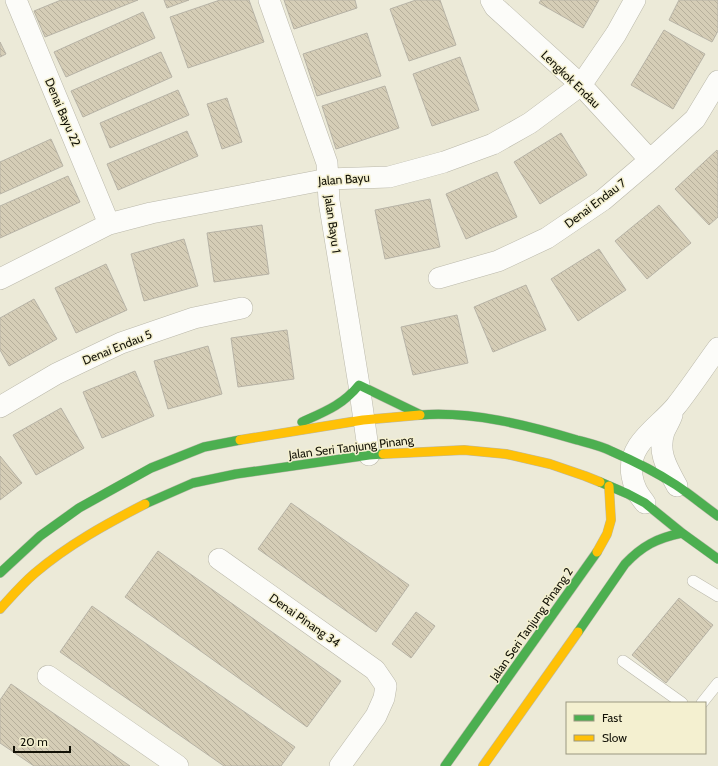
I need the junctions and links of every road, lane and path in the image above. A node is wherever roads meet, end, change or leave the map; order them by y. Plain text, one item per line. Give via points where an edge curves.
1 (16, 0) edge
2 (269, 0) edge
3 (491, 0) edge
4 (635, 0) edge
5 (718, 81) edge
6 (581, 85) junction
7 (650, 160) junction
8 (328, 178) junction
9 (110, 224) junction
10 (439, 278) dead end
11 (0, 279) edge
12 (242, 308) dead end
13 (718, 348) edge
14 (358, 386) junction
15 (0, 407) edge
16 (676, 407) junction
17 (422, 415) junction
18 (364, 420) junction
19 (277, 434) junction
20 (369, 455) junction
21 (632, 460) junction
22 (609, 486) junction
23 (677, 486) junction
24 (645, 503) junction
25 (718, 516) edge
26 (682, 533) junction
27 (219, 559) dead end
28 (718, 559) edge
29 (0, 574) edge
30 (693, 581) dead end
31 (718, 596) edge
32 (0, 609) edge
33 (623, 661) dead end
34 (48, 676) dead end
35 (718, 683) edge
36 (681, 702) edge
37 (703, 702) edge
38 (178, 766) edge
39 (340, 766) edge
40 (445, 766) edge
41 (483, 766) edge

1 - 9 street, Denai Bayu 22
2 - 8 street, Jalan Bayu 1 via 327,163
3 - 6 street, Lengkok Endau via 495,7
4 - 6 street, Jalan Bayu via 616,34
5 - 7 street, Denai Endau 7 via 695,119
6 - 7 street, Lengkok Endau
6 - 8 street, Jalan Bayu via 530,123 493,144 444,162 389,176
7 - 10 street, Denai Endau 7 via 602,200 547,238 498,261
8 - 9 street, Jalan Bayu via 151,213
8 - 14 street, Jalan Bayu 1 via 328,201
9 - 11 street, Jalan Bayu
12 - 15 street, Denai Endau 5 via 194,318 121,343 56,374
13 - 16 street
14 - 17 main road
14 - 18 street, Jalan Bayu 1
14 - 19 main road via 337,406
16 - 21 street via 640,443
16 - 23 street via 664,434 662,448 663,458
17 - 18 main road, Jalan Seri Tanjung Pinang
17 - 21 main road, Jalan Seri Tanjung Pinang via 476,417 516,424 604,448
18 - 19 main road, Jalan Seri Tanjung Pinang
18 - 20 street, Jalan Bayu 1
19 - 29 main road, Jalan Seri Tanjung Pinang via 204,447 151,468 79,508 40,536
20 - 22 main road, Jalan Seri Tanjung Pinang via 464,450 506,454 550,464
20 - 32 main road, Jalan Seri Tanjung Pinang via 236,474 193,483 148,502 67,549 34,574
21 - 23 main road, Jalan Seri Tanjung Pinang
21 - 24 street via 631,469 637,493
22 - 24 main road, Jalan Seri Tanjung Pinang
22 - 40 main road, Jalan Seri Tanjung Pinang 2 via 611,520 600,547
23 - 25 main road, Jalan Seri Tanjung Pinang
24 - 26 main road, Jalan Seri Tanjung Pinang
26 - 28 main road, Jalan Seri Tanjung Pinang
26 - 41 main road via 668,535 646,545 625,564
27 - 39 street, Denai Pinang 34 via 375,670 386,686 376,716
30 - 31 lane
33 - 36 lane
34 - 38 street
35 - 37 lane

